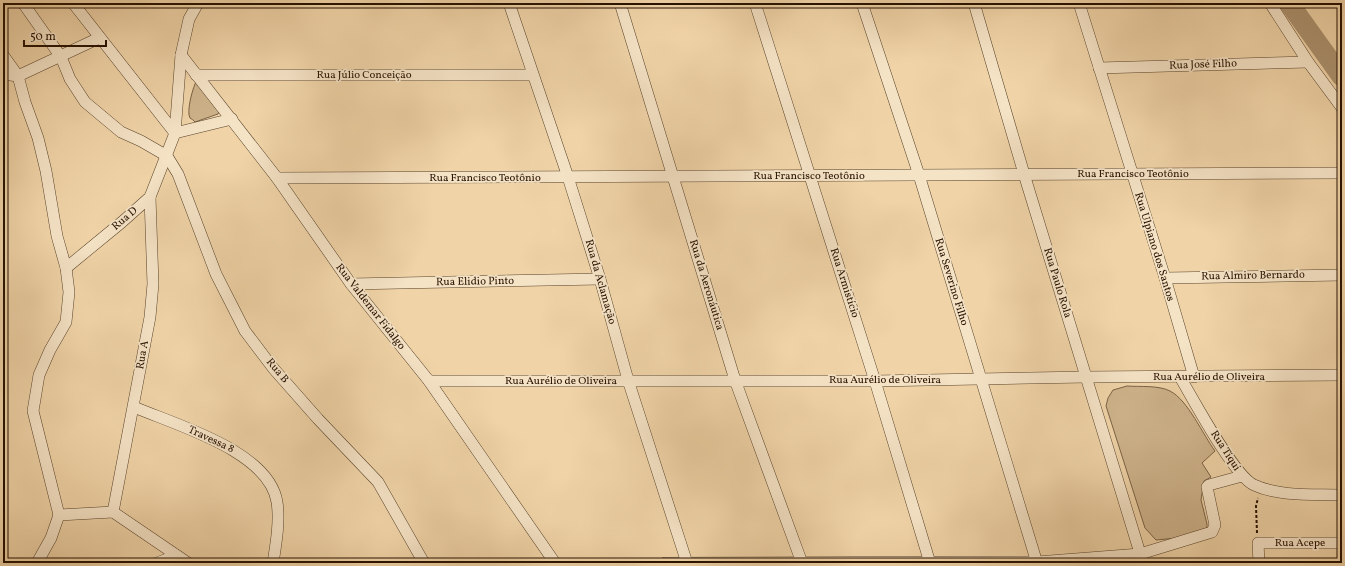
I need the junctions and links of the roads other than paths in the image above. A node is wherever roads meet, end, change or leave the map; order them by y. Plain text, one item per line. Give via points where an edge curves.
1 (23, 3) edge
2 (73, 3) edge
3 (198, 3) edge
4 (509, 3) edge
5 (620, 3) edge
6 (755, 3) edge
7 (862, 3) edge
8 (974, 3) edge
9 (1079, 3) edge
10 (1270, 3) edge
11 (99, 38) junction
12 (3, 55) edge
13 (181, 55) junction
14 (61, 57) junction
15 (1308, 62) junction
16 (1099, 68) junction
17 (3, 74) edge
18 (196, 75) junction
19 (532, 75) junction
20 (18, 76) junction
21 (1342, 108) edge
22 (232, 119) junction
23 (175, 133) junction
24 (167, 156) junction
25 (1342, 173) edge
26 (1024, 174) junction
27 (1131, 174) junction
28 (919, 175) junction
29 (672, 176) junction
30 (568, 177) junction
31 (810, 177) junction
32 (276, 178) junction
33 (150, 197) junction
34 (66, 268) junction
35 (1342, 275) edge
36 (1165, 278) junction
37 (600, 279) junction
38 (350, 284) junction
39 (1342, 375) edge
40 (1086, 377) junction
41 (1180, 377) junction
42 (1194, 378) junction
43 (981, 379) junction
44 (628, 380) junction
45 (735, 380) junction
46 (428, 381) junction
47 (875, 381) junction
48 (134, 407) junction
49 (1242, 476) junction
50 (1342, 495) edge
51 (113, 512) junction
52 (59, 515) junction
53 (1342, 543) edge
54 (176, 556) junction
55 (1141, 559) edge
56 (802, 562) edge
57 (929, 562) edge
58 (1037, 562) edge
59 (37, 563) edge
60 (157, 563) edge
61 (188, 563) edge
62 (273, 563) edge
63 (424, 563) edge
64 (555, 563) edge
65 (665, 563) edge
66 (687, 563) edge
67 (1259, 563) edge

1 - 14 street
2 - 11 street
3 - 13 street, Rua D via 190,19
4 - 19 street, Rua da Aclamação
5 - 29 street, Rua da Aeronáutica
6 - 31 street, Rua Armistício
7 - 28 street, Rua Severino Filho
8 - 26 street, Rua Paulo Rola
9 - 16 street, Rua Ulpiano dos Santos
10 - 15 street
11 - 14 street
11 - 23 street
12 - 20 street
13 - 18 street, Rua Valdemar Fidalgo
13 - 23 street, Rua D
14 - 20 street
14 - 24 street via 70,79 85,102 120,132
15 - 16 street, Rua José Filho
15 - 21 street
16 - 27 street, Rua Ulpiano dos Santos
17 - 20 street
18 - 19 street, Rua Júlio Conceição
18 - 22 street, Rua Valdemar Fidalgo
19 - 30 street, Rua da Aclamação
20 - 34 street via 39,144
22 - 23 street
22 - 32 street, Rua Valdemar Fidalgo
23 - 24 street, Rua D
24 - 33 street, Rua D
24 - 63 street, Rua B via 178,174 216,274 245,331 273,368 378,482
25 - 27 street, Rua Francisco Teotônio
26 - 27 street, Rua Francisco Teotônio
26 - 28 street, Rua Francisco Teotônio
26 - 40 street, Rua Paulo Rola
27 - 36 street, Rua Ulpiano dos Santos
28 - 31 street, Rua Francisco Teotônio
28 - 43 street, Rua Severino Filho
29 - 30 street, Rua Francisco Teotônio
29 - 31 street, Rua Francisco Teotônio
29 - 45 street, Rua da Aeronáutica
30 - 32 street, Rua Francisco Teotônio
30 - 37 street, Rua da Aclamação
31 - 47 street, Rua Armistício
32 - 38 street, Rua Valdemar Fidalgo
33 - 34 street, Rua D
33 - 48 street, Rua A via 153,284
34 - 52 street via 69,292 66,322 39,375 33,411
35 - 36 street, Rua Almiro Bernardo
36 - 42 street, Rua Ulpiano dos Santos
37 - 38 street, Rua Elidio Pinto
37 - 44 street, Rua da Aclamação
38 - 46 street, Rua Valdemar Fidalgo
39 - 42 street, Rua Aurélio de Oliveira
40 - 41 street, Rua Aurélio de Oliveira
40 - 43 street, Rua Aurélio de Oliveira
40 - 55 street, Rua Paulo Rola
41 - 42 street, Rua Aurélio de Oliveira
41 - 49 street, Rua Tiqui
43 - 47 street, Rua Aurélio de Oliveira
43 - 58 street, Rua Severino Filho
44 - 45 street, Rua Aurélio de Oliveira
44 - 46 street, Rua Aurélio de Oliveira
44 - 66 street, Rua da Aclamação
45 - 47 street, Rua Aurélio de Oliveira
45 - 56 street, Rua da Aeronáutica
46 - 64 street, Rua Valdemar Fidalgo
47 - 57 street, Rua Armistício
48 - 51 street, Rua A
48 - 62 street, Travessa 8 via 233,449 264,475 273,488 277,502 278,518
49 - 50 street, Rua Tiqui via 1260,487 1289,493
49 - 55 street via 1209,485 1207,488 1214,525 1212,532
51 - 52 street
51 - 54 street
52 - 59 street
53 - 67 street, Rua Acepe via 1258,543
54 - 60 street
54 - 61 street
55 - 58 street
56 - 57 street
56 - 66 street
57 - 58 street
65 - 66 street

